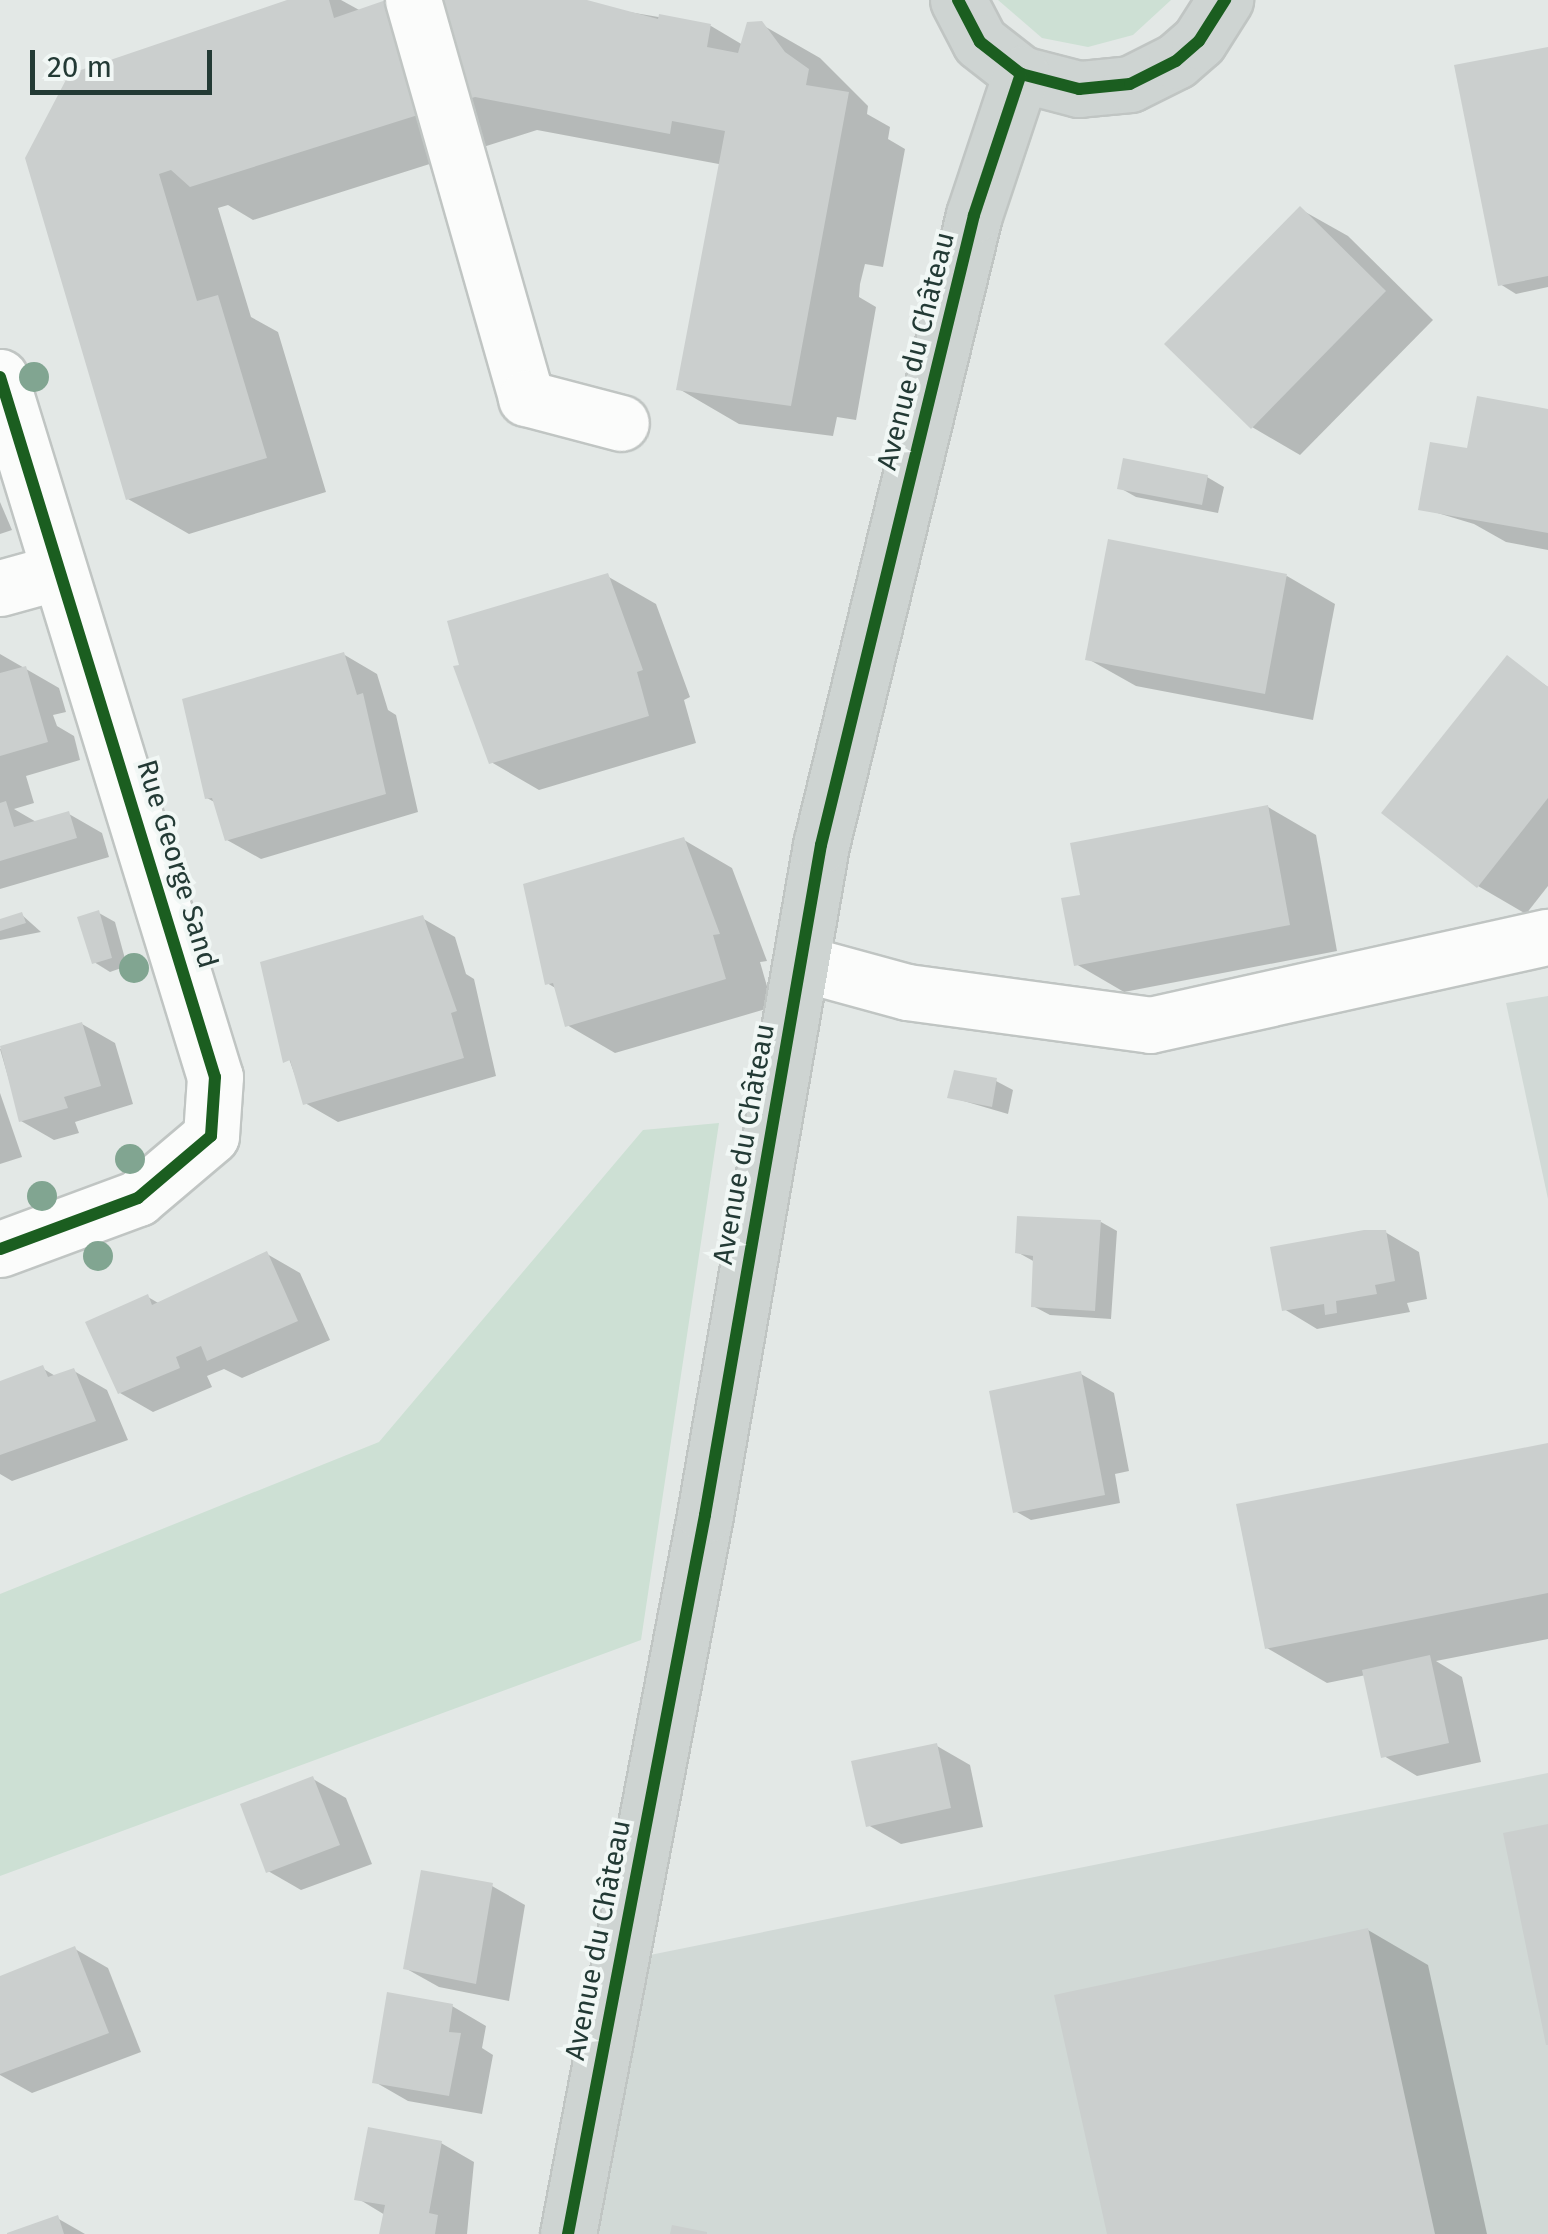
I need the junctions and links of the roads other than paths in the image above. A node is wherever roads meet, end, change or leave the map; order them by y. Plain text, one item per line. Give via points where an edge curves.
1 (413, 0) edge
2 (958, 0) edge
3 (1225, 0) edge
4 (1021, 74) junction
5 (0, 378) edge
6 (621, 422) dead end
7 (58, 572) junction
8 (0, 588) edge
9 (1548, 937) edge
10 (801, 963) junction
11 (0, 1249) edge
12 (568, 2234) edge

1 - 6 street via 526,398
2 - 4 main road via 980,42
3 - 4 main road via 1188,51 1130,84 1079,90
4 - 10 main road, Avenue du Château via 970,234 821,845
5 - 7 street, Rue George Sand
7 - 8 street
7 - 11 street, Rue George Sand via 215,1077 211,1136 138,1198
9 - 10 street via 1150,1024 907,992
10 - 12 main road, Avenue du Château via 705,1515

